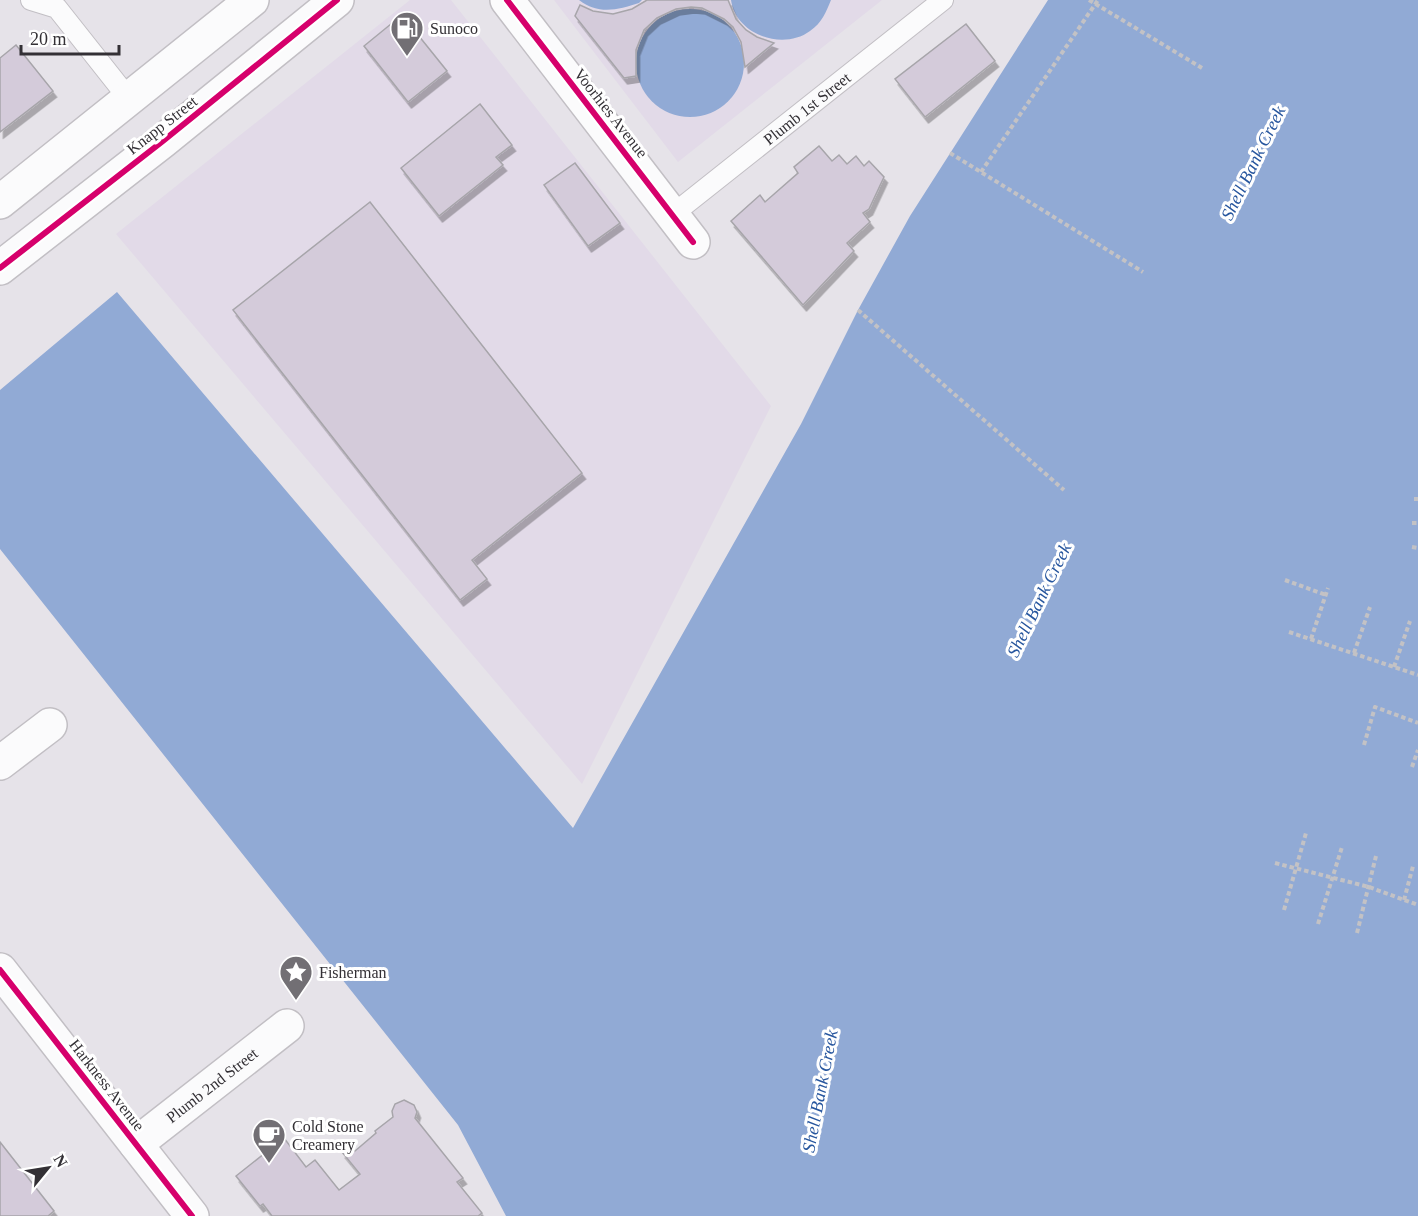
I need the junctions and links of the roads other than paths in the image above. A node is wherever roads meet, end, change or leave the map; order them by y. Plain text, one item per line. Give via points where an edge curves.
1 (31, 0) edge
2 (252, 0) edge
3 (337, 0) edge
4 (507, 0) edge
5 (943, 0) edge
6 (129, 99) junction
7 (0, 202) edge
8 (672, 215) junction
9 (693, 242) dead end
10 (0, 268) edge
11 (50, 725) dead end
12 (0, 764) edge
13 (0, 970) edge
14 (287, 1026) dead end
15 (136, 1144) junction
16 (192, 1216) edge

1 - 6 lane via 57,8
2 - 6 street
3 - 10 street, Knapp Street
4 - 8 street, Voorhies Avenue
5 - 8 lane, Plumb 1st Street
6 - 7 street
8 - 9 street, Voorhies Avenue
11 - 12 street
13 - 15 street, Harkness Avenue
14 - 15 street, Plumb 2nd Street
15 - 16 street, Harkness Avenue

